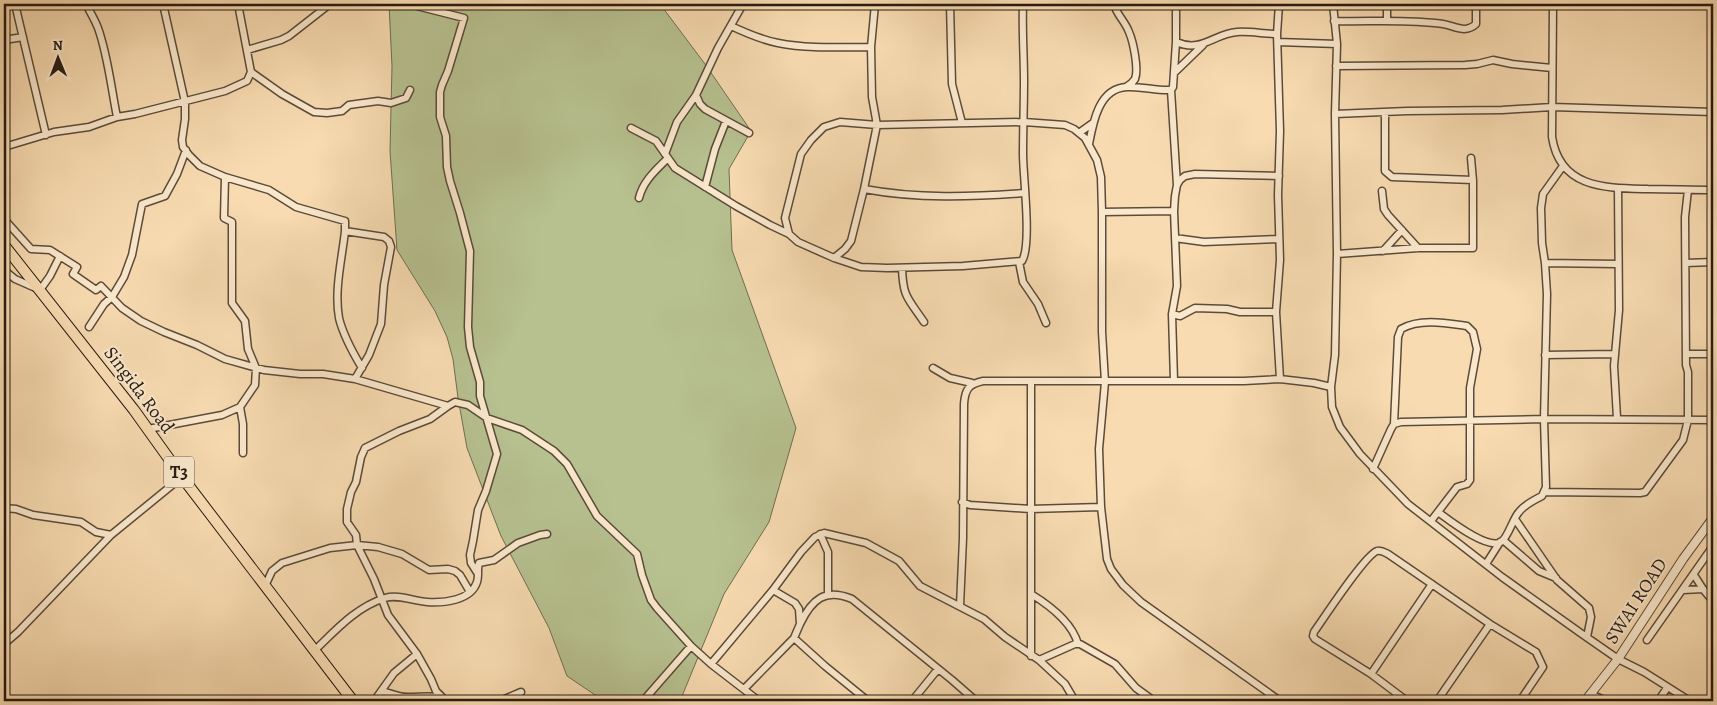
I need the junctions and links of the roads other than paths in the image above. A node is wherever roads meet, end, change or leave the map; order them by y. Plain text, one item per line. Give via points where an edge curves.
1 (16, 4) edge
2 (86, 4) edge
3 (163, 4) edge
4 (238, 4) edge
5 (330, 4) edge
6 (409, 4) edge
7 (743, 4) edge
8 (875, 4) edge
9 (950, 4) edge
10 (1023, 4) edge
11 (1114, 4) edge
12 (1176, 4) edge
13 (1279, 4) edge
14 (1333, 4) edge
15 (1387, 4) edge
16 (1476, 4) edge
17 (1553, 4) edge
18 (1334, 20) junction
19 (1387, 20) junction
20 (731, 26) junction
21 (1277, 34) junction
22 (22, 37) junction
23 (4, 40) edge
24 (1176, 42) junction
25 (1278, 42) junction
26 (1336, 44) junction
27 (1203, 45) junction
28 (871, 46) junction
29 (247, 50) junction
30 (1336, 66) junction
31 (1552, 68) junction
32 (251, 72) junction
33 (1174, 73) junction
34 (1126, 87) junction
35 (410, 90) dead end
36 (1170, 90) junction
37 (696, 95) junction
38 (185, 102) junction
39 (1552, 107) junction
40 (1385, 112) junction
41 (1713, 112) edge
42 (1336, 114) junction
43 (116, 117) junction
44 (726, 121) junction
45 (1024, 122) junction
46 (962, 123) junction
47 (1093, 123) junction
48 (876, 125) junction
49 (632, 128) dead end
50 (749, 133) dead end
51 (1079, 133) junction
52 (46, 135) junction
53 (1089, 144) junction
54 (4, 146) edge
55 (186, 150) junction
56 (666, 156) junction
57 (1471, 158) dead end
58 (1563, 166) junction
59 (1279, 176) junction
60 (225, 177) junction
61 (1473, 180) junction
62 (1177, 185) junction
63 (705, 187) junction
64 (1618, 188) junction
65 (864, 189) junction
66 (1688, 190) junction
67 (1713, 190) edge
68 (1382, 191) dead end
69 (1025, 193) junction
70 (639, 198) dead end
71 (1174, 210) junction
72 (1102, 212) junction
73 (4, 220) edge
74 (1402, 230) junction
75 (345, 231) junction
76 (789, 234) junction
77 (1175, 238) junction
78 (1279, 239) junction
79 (4, 245) edge
80 (1418, 248) junction
81 (1383, 251) junction
82 (1337, 254) junction
83 (60, 256) junction
84 (834, 258) junction
85 (1019, 262) junction
86 (1713, 262) edge
87 (1546, 263) junction
88 (1686, 263) junction
89 (1618, 264) junction
90 (902, 268) junction
91 (4, 270) edge
92 (40, 290) junction
93 (112, 297) junction
94 (1276, 312) junction
95 (1172, 314) junction
96 (924, 322) dead end
97 (1046, 323) dead end
98 (89, 327) dead end
99 (1615, 354) junction
100 (1686, 354) junction
101 (1713, 354) edge
102 (1545, 355) junction
103 (256, 368) junction
104 (362, 368) junction
105 (933, 368) dead end
106 (356, 379) junction
107 (1280, 379) junction
108 (1174, 381) junction
109 (1031, 382) junction
110 (1105, 382) junction
111 (972, 383) junction
112 (1331, 387) junction
113 (448, 406) junction
114 (240, 407) junction
115 (487, 418) junction
116 (1617, 418) junction
117 (1544, 419) junction
118 (1688, 420) junction
119 (1713, 420) edge
120 (1471, 421) junction
121 (1394, 424) junction
122 (148, 430) junction
123 (243, 453) dead end
124 (1373, 469) junction
125 (182, 477) junction
126 (1544, 492) junction
127 (962, 502) junction
128 (1101, 507) junction
129 (4, 508) edge
130 (1030, 509) junction
131 (1438, 512) junction
132 (1713, 518) edge
133 (1515, 519) junction
134 (1431, 522) junction
135 (547, 534) dead end
136 (820, 534) junction
137 (111, 536) junction
138 (1502, 541) junction
139 (357, 545) junction
140 (1713, 546) edge
141 (1486, 564) junction
142 (478, 574) junction
143 (1694, 575) junction
144 (1556, 578) junction
145 (1432, 584) junction
146 (265, 586) junction
147 (1703, 589) junction
148 (773, 590) junction
149 (1683, 590) junction
150 (470, 592) junction
151 (828, 594) junction
152 (1031, 594) junction
153 (381, 600) junction
154 (1713, 601) edge
155 (960, 606) junction
156 (800, 624) junction
157 (1490, 624) junction
158 (1586, 637) junction
159 (794, 638) junction
160 (1647, 640) dead end
161 (4, 644) edge
162 (1078, 644) junction
163 (691, 646) junction
164 (314, 651) junction
165 (417, 654) junction
166 (1031, 656) junction
167 (1618, 659) junction
168 (1039, 660) junction
169 (711, 664) junction
170 (938, 669) junction
171 (1371, 674) junction
172 (1667, 688) junction
173 (744, 690) junction
174 (382, 691) junction
175 (521, 692) dead end
176 (1590, 694) junction
177 (442, 697) junction
178 (353, 701) edge
179 (374, 701) edge
180 (449, 701) edge
181 (500, 701) edge
182 (643, 701) edge
183 (759, 701) edge
184 (868, 701) edge
185 (912, 701) edge
186 (976, 701) edge
187 (1075, 701) edge
188 (1154, 701) edge
189 (1280, 701) edge
190 (1407, 701) edge
191 (1438, 701) edge
192 (1520, 701) edge
193 (1585, 701) edge
194 (1607, 701) edge
195 (1658, 701) edge
196 (1690, 701) edge

1 - 22 street
2 - 43 street via 103,42
3 - 38 street
4 - 29 street
5 - 29 street via 281,40
6 - 115 street via 464,18 440,92 440,117 446,136 446,167 470,251 470,347
7 - 20 street
8 - 28 street
9 - 46 street via 952,84
10 - 45 street
11 - 34 street via 1130,32 1133,48 1136,74
12 - 24 street
13 - 21 street
14 - 18 street
15 - 19 street
16 - 19 street via 1476,24 1466,29
17 - 31 street
18 - 19 street
18 - 26 street
20 - 28 street via 780,44 820,48
20 - 37 street
21 - 25 street
21 - 27 street via 1237,32
22 - 23 street
22 - 52 street
24 - 27 street via 1186,46
24 - 33 street
25 - 26 street
25 - 59 street
26 - 30 street
27 - 33 street
28 - 48 street
29 - 32 street
30 - 31 street via 1465,65 1493,60
30 - 42 street
31 - 39 street
32 - 35 street via 314,112 342,111 349,105 378,101 391,103 406,98
32 - 38 street via 240,85
33 - 36 street via 1174,84
34 - 36 street
34 - 47 street via 1110,92
36 - 62 street
37 - 44 street via 705,110
37 - 56 street via 677,122
38 - 43 street
38 - 55 street via 182,140
39 - 40 street
39 - 41 street
39 - 58 street via 1554,146
40 - 42 street
40 - 61 street via 1385,171 1392,177
42 - 82 street
43 - 52 street
44 - 50 street
44 - 63 street
45 - 46 street
45 - 51 street via 1065,125
45 - 69 street
46 - 48 street
47 - 51 street
47 - 53 street
48 - 65 street
48 - 76 street via 840,122 824,127 811,140 796,168 785,218
49 - 56 street via 652,138
51 - 53 street
52 - 54 street
53 - 72 street via 1101,177
55 - 60 street via 200,166
55 - 93 street via 165,196 142,204 132,255
56 - 63 street via 674,168
56 - 70 street via 642,188
57 - 61 street
58 - 64 street via 1583,181
58 - 87 street via 1542,198 1542,243
59 - 62 street via 1195,174 1185,176
59 - 78 street
60 - 75 street via 269,190 296,207 345,221
60 - 103 street via 224,218 232,222 232,304 245,321 248,349
61 - 80 street via 1473,248
62 - 71 street
63 - 76 street
64 - 66 street
64 - 89 street
65 - 69 street via 914,196
65 - 84 street via 851,241
66 - 67 street
66 - 88 street
68 - 74 street via 1384,209
69 - 85 street via 1026,248 1024,258
71 - 72 street
71 - 77 street
72 - 110 street
73 - 83 street via 31,249 50,250
74 - 80 street
74 - 81 street
75 - 104 street via 338,298 340,319
75 - 104 street via 384,237 391,247 380,324 375,343
76 - 84 street via 798,242
77 - 78 street via 1204,242
77 - 95 street via 1177,286
78 - 94 street
79 - 92 highway, Singida Road / T3
80 - 81 street
81 - 82 street
82 - 112 street via 1335,355
83 - 92 street
83 - 93 street via 77,267 73,274 96,290 102,286
84 - 90 street via 860,267
85 - 90 street
85 - 97 street via 1023,282
86 - 88 street
87 - 89 street
87 - 102 street
88 - 100 street
89 - 99 street via 1619,310
90 - 96 street via 905,293
91 - 92 street via 15,279
92 - 122 highway, Singida Road / T3
93 - 98 street
93 - 103 street via 122,308 164,332 225,359
94 - 95 street via 1195,308 1180,316
94 - 107 street
95 - 108 street
99 - 102 street
99 - 116 street
100 - 101 street
100 - 118 street
102 - 117 street
103 - 106 street
103 - 114 street via 255,385
104 - 106 street
105 - 111 street via 950,378
106 - 113 street
107 - 108 street
107 - 112 street
108 - 110 street
109 - 110 street
109 - 111 street
109 - 130 street
110 - 128 street via 1099,449
111 - 127 street via 964,395
112 - 124 street via 1332,407 1340,427
113 - 115 street via 455,402 468,405
113 - 139 street via 430,419 365,448 347,509 347,522 356,535
114 - 122 street via 222,415
114 - 123 street
115 - 142 street via 497,458 478,510 470,555
115 - 163 street via 522,430 554,450 567,464 597,516 637,554 651,600
116 - 117 street
116 - 118 street
117 - 120 street
117 - 126 street
118 - 119 street
118 - 126 street via 1683,440 1645,492
120 - 121 street
120 - 121 street via 1470,388 1477,349 1473,332 1467,326 1433,322 1401,329
120 - 131 street via 1470,483 1457,487
121 - 124 street
122 - 125 highway, Singida Road / T3
124 - 134 street
125 - 137 street
125 - 146 highway, Singida Road / T3
126 - 133 street
127 - 130 street
127 - 155 street
128 - 130 street
128 - 189 street via 1107,559 1123,585 1140,602
129 - 137 street via 81,522 96,532
130 - 152 street
131 - 134 street
131 - 138 street via 1483,540
132 - 167 street, SWAI ROAD
133 - 138 street
133 - 144 street
134 - 141 street
135 - 142 street via 518,543 494,560 479,563
136 - 148 street via 801,552
136 - 151 street via 828,552
136 - 155 street via 866,543 899,562 920,586
137 - 161 street
138 - 141 street
138 - 144 street via 1536,569
139 - 146 street via 330,548 282,563 272,571
139 - 150 street via 402,554 429,570 455,571
139 - 153 street
140 - 143 street
141 - 158 street
142 - 150 street
143 - 147 street
143 - 149 street
144 - 158 street via 1589,608 1591,617
145 - 157 street
145 - 171 street
145 - 171 street via 1388,554 1377,551 1365,561 1314,632 1315,639
146 - 164 highway, Singida Road / T3
147 - 149 street
147 - 154 street
148 - 156 street via 796,603 800,609
148 - 169 street
149 - 160 street
150 - 153 street via 464,597 446,601 391,597
151 - 156 street via 814,602
151 - 170 street via 852,599
152 - 162 street via 1047,604 1067,624
152 - 166 street
153 - 164 street via 354,615
153 - 165 street
155 - 166 street via 984,619
156 - 159 street
157 - 191 street
157 - 192 street via 1536,652 1543,667
158 - 167 street
159 - 173 street
159 - 184 street
162 - 168 street
162 - 188 street via 1115,664 1136,688
163 - 169 street
163 - 182 street
164 - 178 highway, Singida Road / T3
165 - 174 street via 394,673
165 - 177 street
166 - 168 street
167 - 172 street
167 - 176 street, SWAI ROAD
168 - 187 street via 1066,684
169 - 173 street
170 - 185 street
170 - 186 street
171 - 190 street
172 - 195 street
172 - 196 street
173 - 183 street
174 - 177 street via 407,698
174 - 179 street
175 - 181 street
176 - 193 street, SWAI ROAD
176 - 194 street
177 - 180 street

